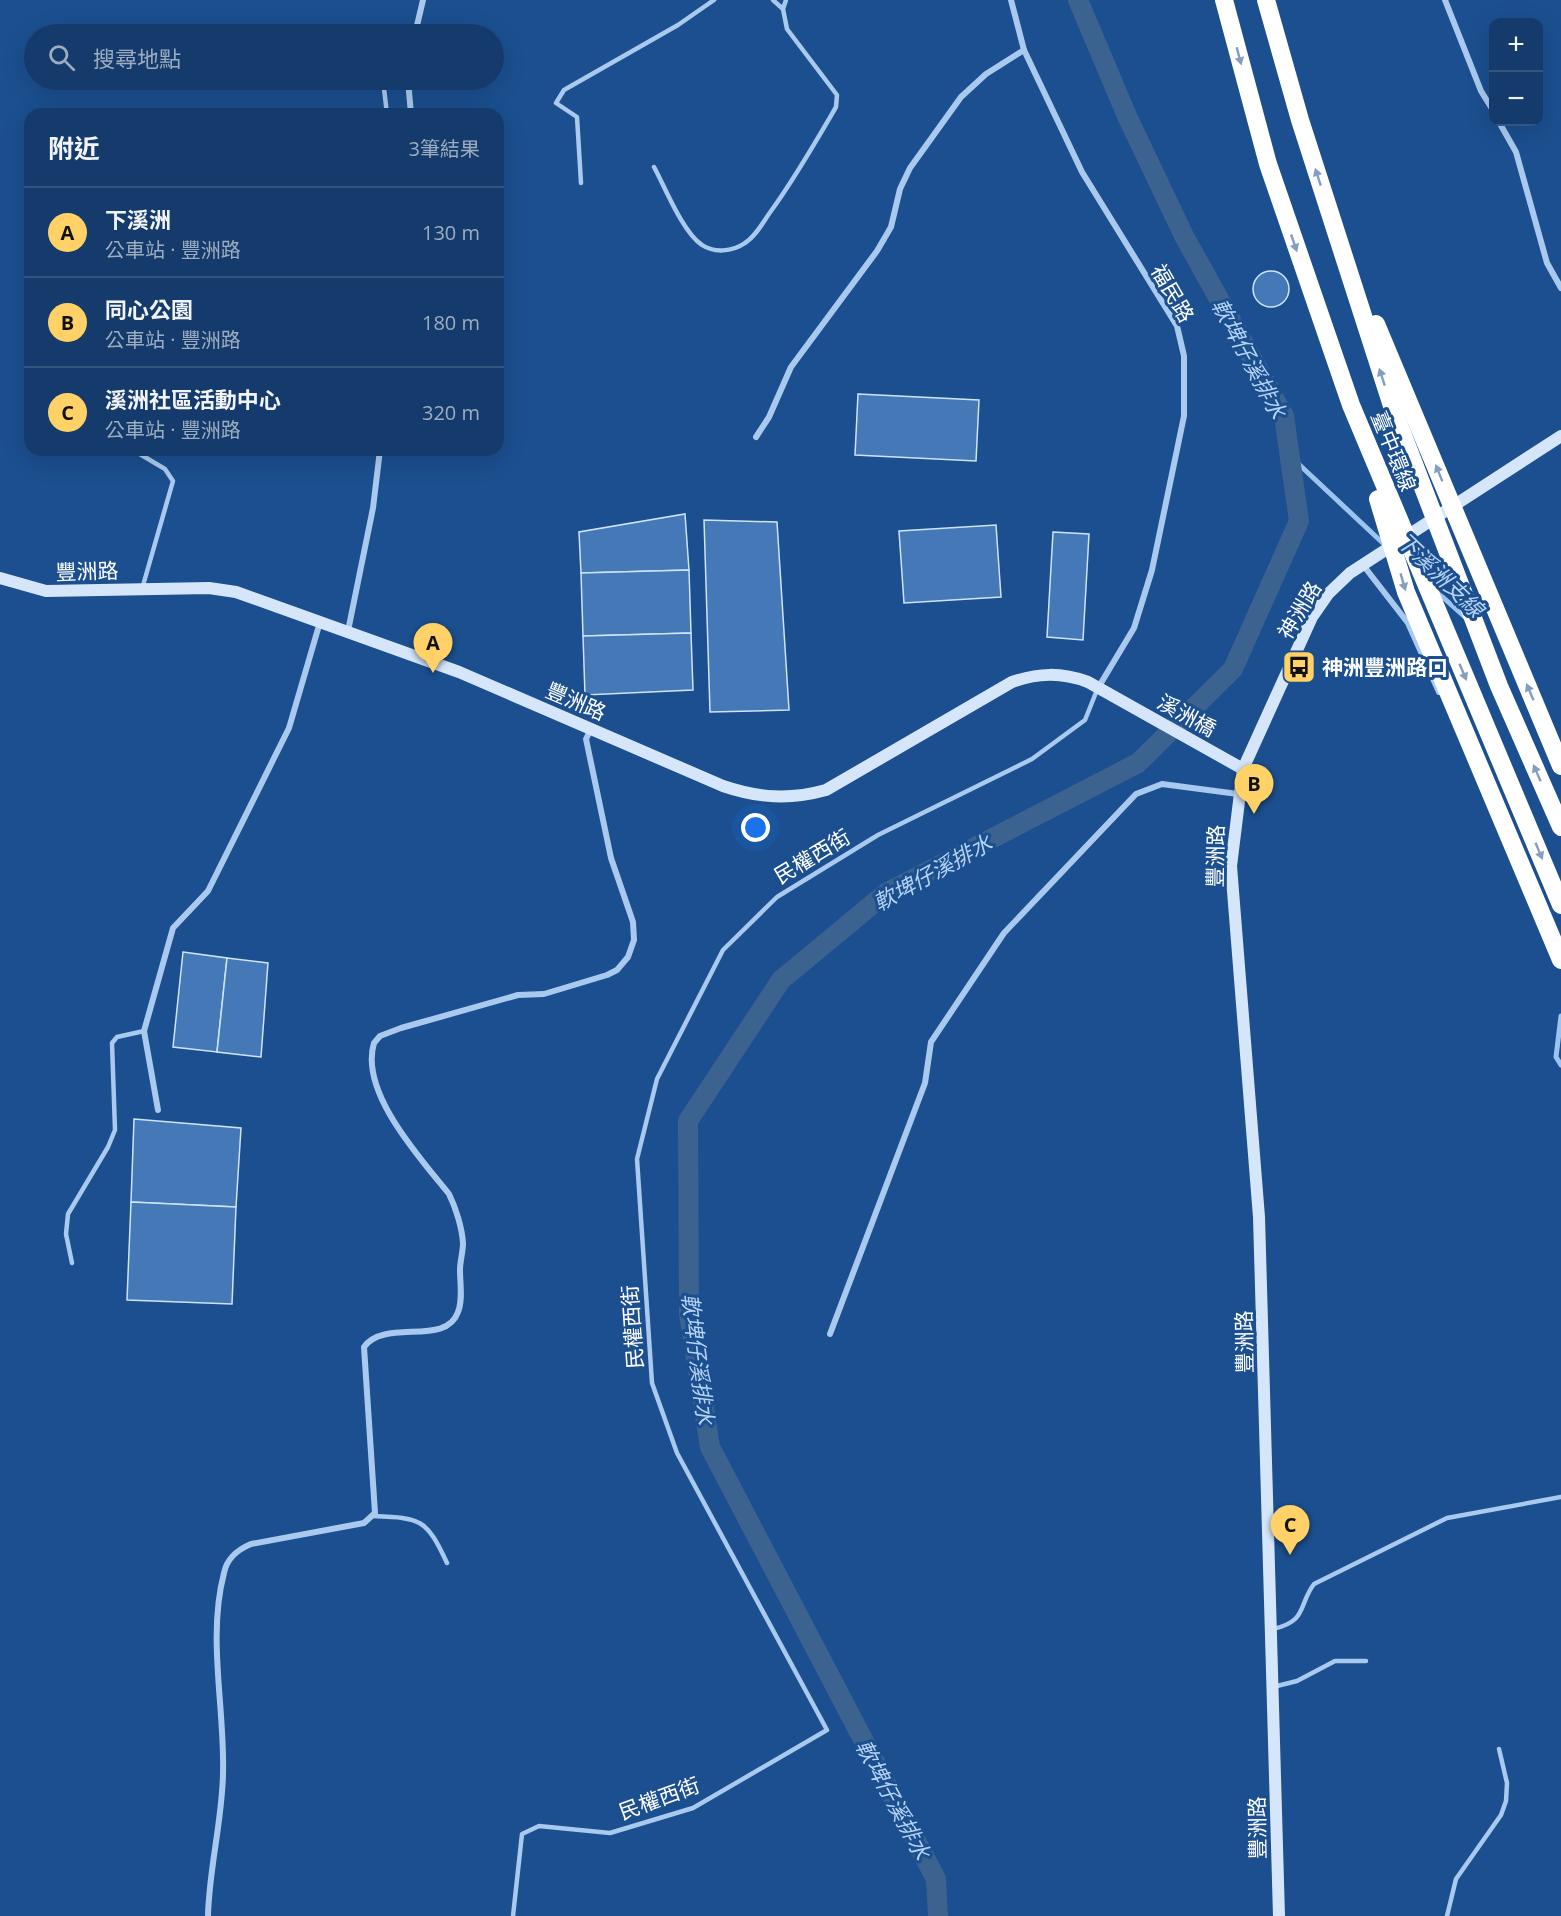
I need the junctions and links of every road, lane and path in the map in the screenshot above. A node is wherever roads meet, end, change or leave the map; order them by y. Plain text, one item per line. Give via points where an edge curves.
1 (423, 0) edge
2 (714, 0) edge
3 (773, 0) edge
4 (786, 0) edge
5 (1011, 0) edge
6 (1224, 0) edge
7 (1266, 0) edge
8 (1445, 0) edge
9 (783, 9) junction
10 (417, 24) edge
11 (1024, 50) junction
12 (384, 90) edge
13 (409, 90) edge
14 (1489, 104) edge
15 (386, 108) edge
16 (410, 108) edge
17 (1501, 126) edge
18 (654, 167) dead end
19 (581, 183) dead end
20 (1336, 233) junction
21 (1561, 288) edge
22 (1351, 405) junction
23 (1561, 436) edge
24 (756, 437) dead end
25 (143, 456) edge
26 (379, 456) edge
27 (1363, 564) junction
28 (0, 578) edge
29 (142, 589) junction
30 (320, 622) junction
31 (348, 631) junction
32 (1098, 688) junction
33 (1111, 696) joint
34 (1441, 698) dead end
35 (1446, 708) dead end
36 (591, 729) junction
37 (1561, 766) edge
38 (1243, 769) junction
39 (1238, 794) junction
40 (1561, 827) edge
41 (1561, 904) edge
42 (1561, 962) edge
43 (144, 1031) junction
44 (158, 1110) dead end
45 (72, 1263) dead end
46 (830, 1334) dead end
47 (1561, 1497) edge
48 (373, 1516) junction
49 (447, 1563) dead end
50 (1273, 1629) junction
51 (1366, 1661) dead end
52 (1273, 1687) junction
53 (1499, 1749) dead end
54 (208, 1916) edge
55 (513, 1916) edge
56 (1279, 1916) edge
57 (1447, 1916) edge

1 - 10 street
2 - 19 lane via 564,90 556,103 577,117
3 - 9 lane
4 - 9 lane
5 - 11 street, 福民路
6 -> 22 highway, 臺中環線 via 1268,164
20 -> 7 highway, 臺中環線
8 - 14 street
9 - 18 lane via 787,29 837,95 836,107 796,176 754,234 728,250 703,246 690,232
11 - 24 street via 986,74 961,97 910,168 891,226 877,251 791,367
11 - 32 street, 福民路 via 1082,172 1177,326 1184,356 1184,416 1152,570 1134,628
12 - 15 lane
13 - 16 street
17 - 21 street via 1516,152 1548,263
37 -> 20 highway
40 -> 20 highway, 臺中環線 via 1499,686 1401,431
22 -> 41 highway, 臺中環線
22 -> 42 highway via 1406,592
23 - 27 street, 神洲路
25 - 29 lane via 165,469 173,480
26 - 31 street
27 - 34 street via 1408,623
27 - 38 street, 神洲路 via 1338,582 1312,617
28 - 29 street, 豐洲路 via 46,591
29 - 30 street, 豐洲路 via 223,590
30 - 31 street, 豐洲路
30 - 43 street via 289,728 208,891 173,928
31 - 36 street, 豐洲路 via 459,672
32 - 33 street, 豐洲路
32 - 36 street, 豐洲路 via 1076,678 1052,674 1012,682 826,790 797,796 742,792
32 - 55 lane, 民權西街 via 1085,720 1032,759 878,836 777,897 723,950 657,1079 637,1159 652,1383 677,1453 827,1730 693,1808 610,1833 539,1826 522,1834
33 - 38 street, 溪洲橋
35 - 42 street
36 - 48 street via 586,739 611,858 633,922 634,940 628,957 607,975 401,1028 380,1036 372,1047 382,1099 406,1141 449,1194 463,1240 460,1304 451,1322 433,1330 377,1335 364,1347
38 - 39 street, 豐洲路
39 - 46 street via 1162,784 1136,794 1004,933 931,1042 925,1083
39 - 50 street, 豐洲路 via 1231,866 1259,1217 1264,1475
43 - 44 street
43 - 45 lane via 117,1036 112,1043 115,1130 68,1214 66,1234
47 - 50 lane via 1447,1518 1314,1584 1301,1613
48 - 49 lane via 412,1518 433,1534
48 - 54 street via 364,1523 251,1544 236,1552 226,1565 219,1598 217,1653 223,1776
50 - 52 street, 豐洲路
51 - 52 lane via 1335,1661 1297,1681
52 - 56 street, 豐洲路
53 - 57 lane via 1507,1783 1502,1815 1456,1879

